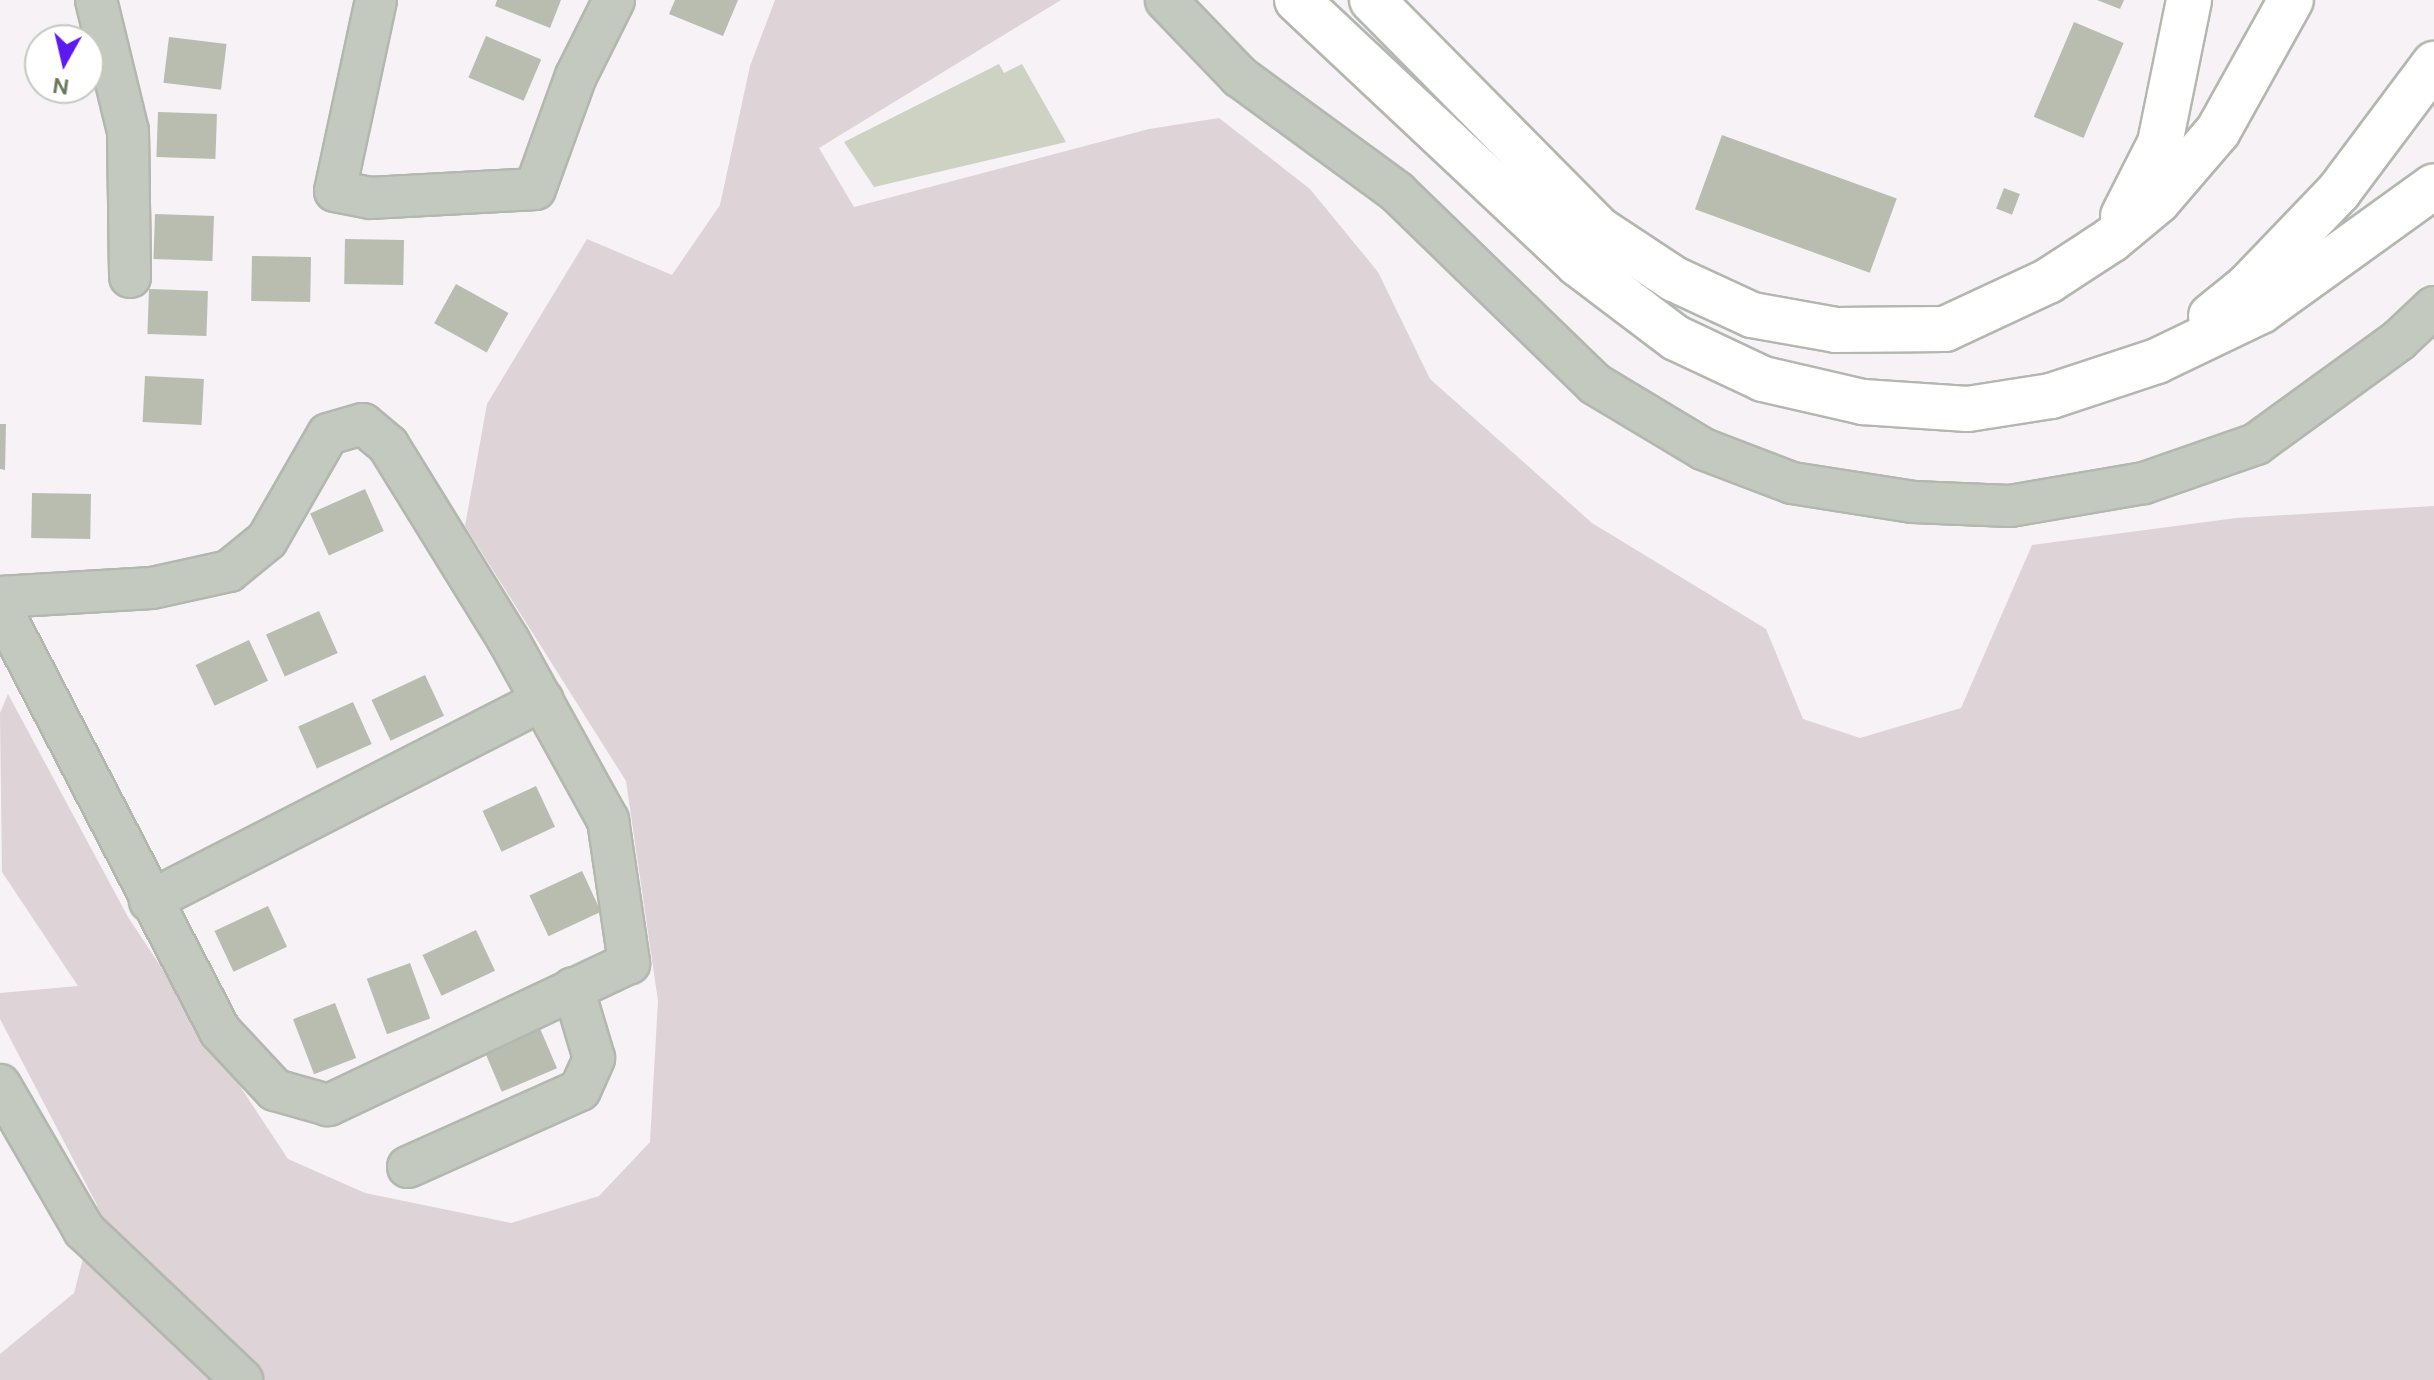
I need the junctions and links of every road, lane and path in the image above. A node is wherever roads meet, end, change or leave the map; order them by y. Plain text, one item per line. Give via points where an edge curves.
1 (96, 0) edge
2 (376, 0) edge
3 (614, 0) edge
4 (1166, 0) edge
5 (1297, 0) edge
6 (1372, 0) edge
7 (2189, 0) edge
8 (2291, 0) edge
9 (2434, 64) edge
10 (2434, 186) edge
11 (2111, 240) junction
12 (130, 277) dead end
13 (2434, 307) edge
14 (2157, 361) junction
15 (0, 597) edge
16 (0, 607) edge
17 (542, 700) junction
18 (150, 901) junction
19 (573, 988) junction
20 (0, 1085) edge
21 (408, 1167) dead end
22 (242, 1380) edge

1 - 12 street via 128,131
2 - 3 street via 335,191 371,198 535,189 576,76
4 - 13 street via 1240,77 1397,192 1595,384 1703,449 1792,483 1913,502 2010,506 2144,483 2256,444 2399,340
5 - 14 highway via 1578,264 1676,338 1763,379 1863,402 1968,409 2051,396
6 - 11 highway via 1600,230 1674,279 1752,315 1836,330 1945,329 2048,281
7 - 11 highway via 2160,143
8 - 11 highway via 2218,131 2158,201
9 - 14 highway via 2339,191 2248,286
10 - 14 highway via 2261,311
15 - 17 street via 152,588 229,571 267,540 328,434 363,424 388,445
16 - 18 street
17 - 18 street
17 - 19 street via 608,820 629,963
18 - 19 street via 220,1031 275,1090 328,1105
19 - 21 street via 594,1058 580,1090
20 - 22 street via 84,1230

